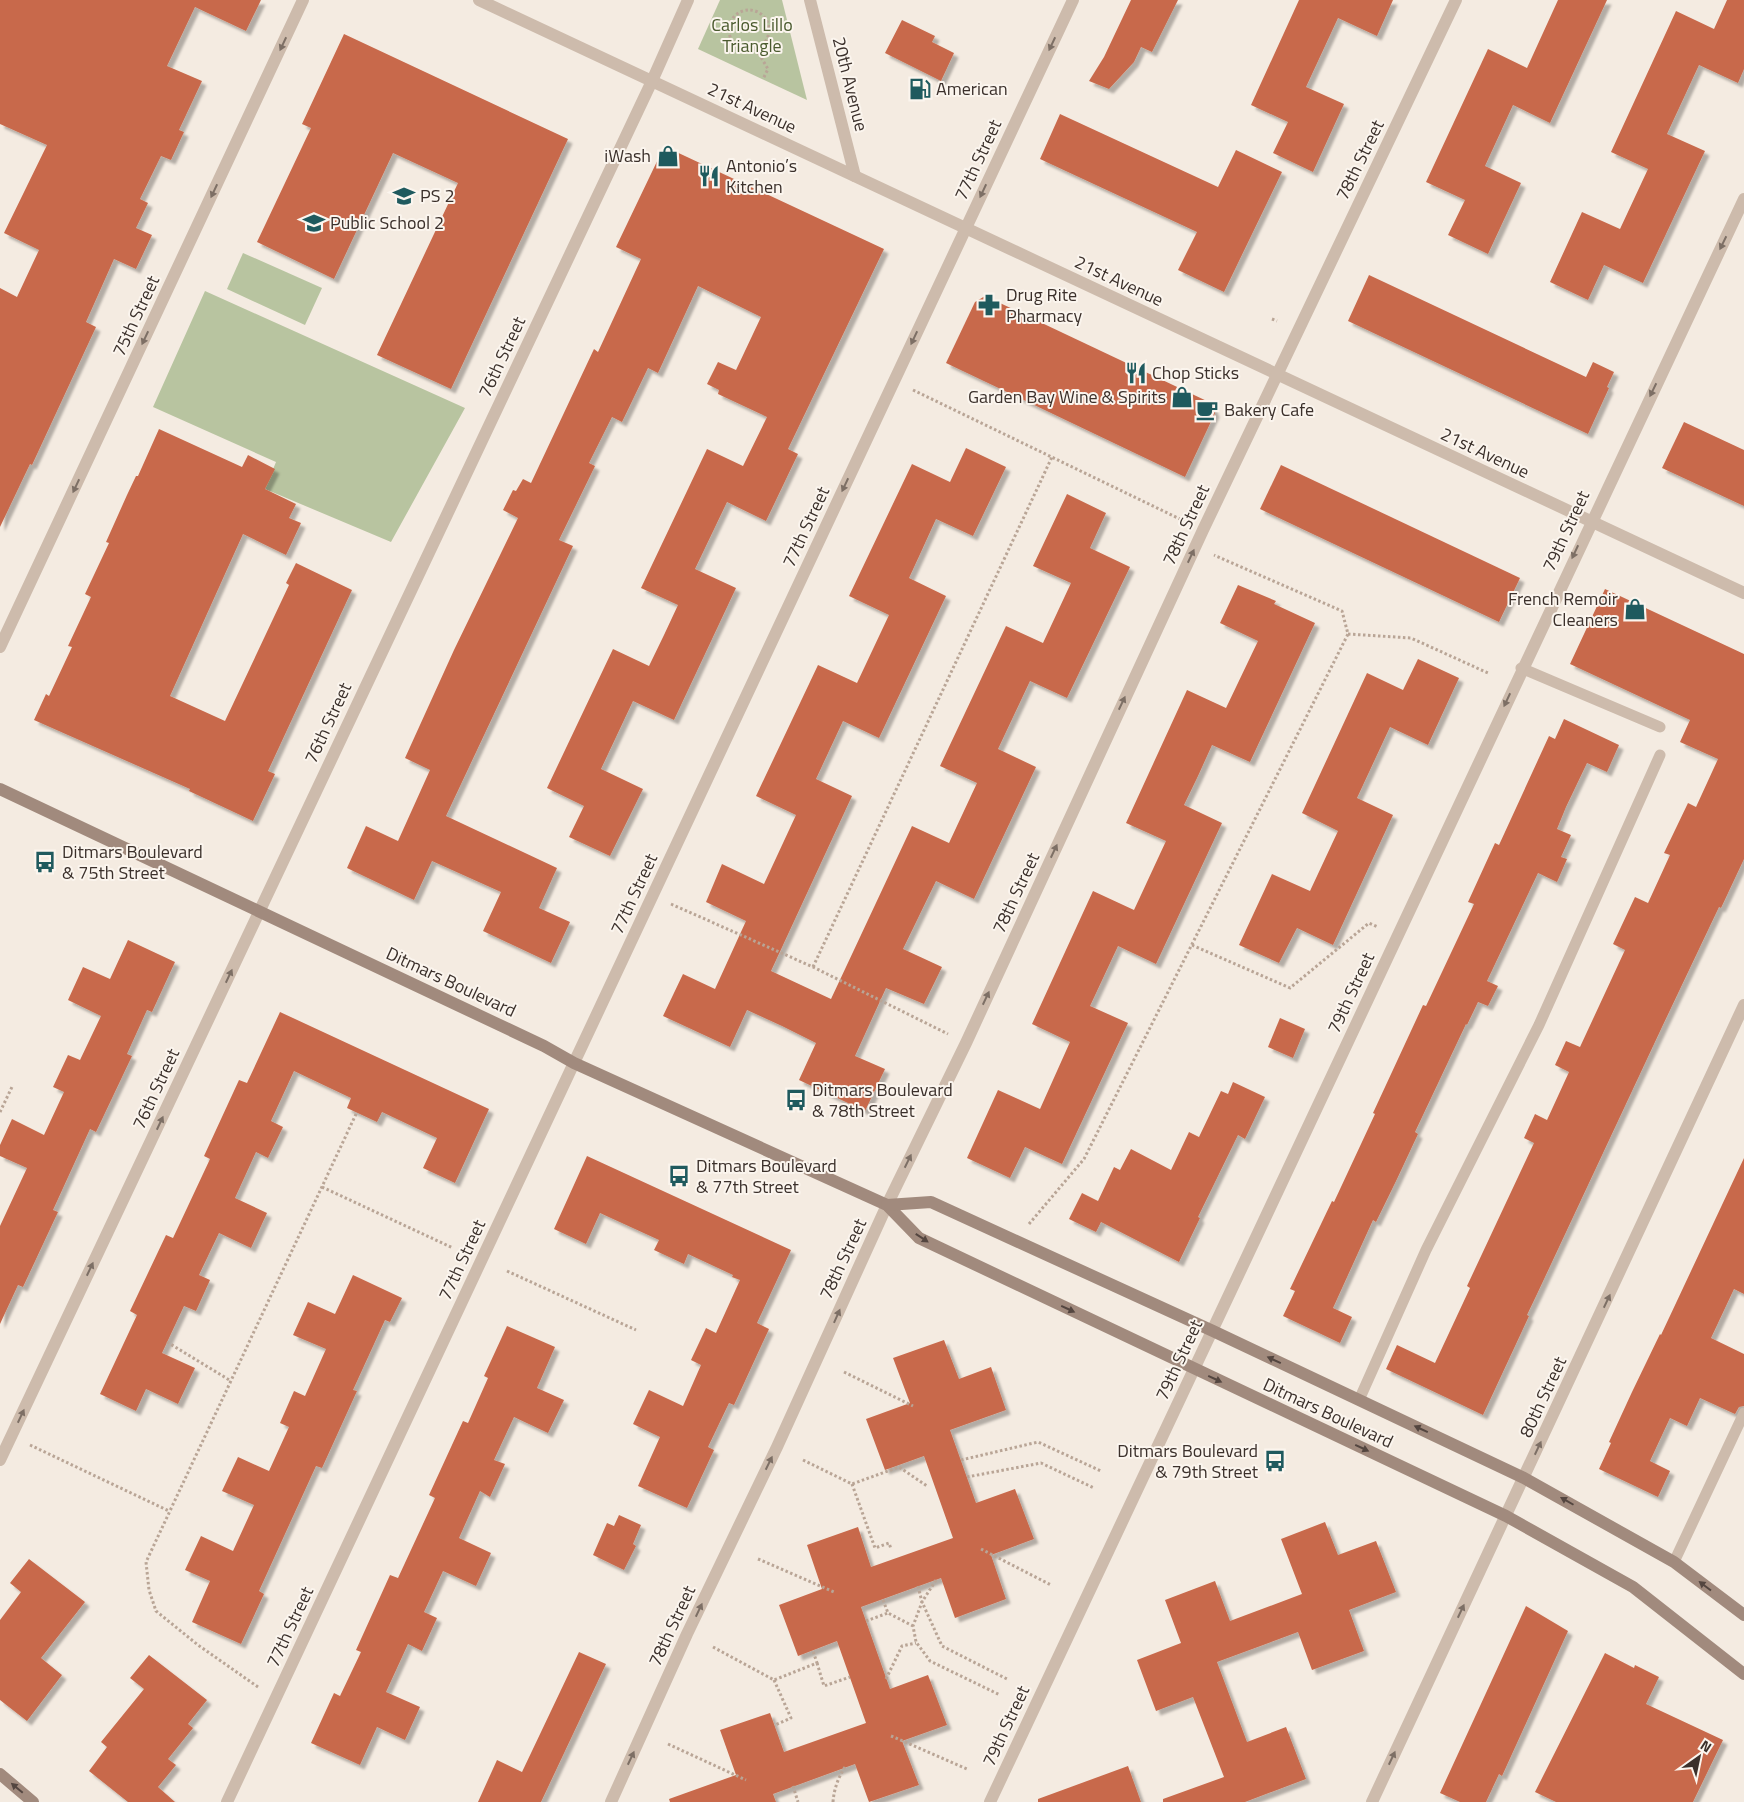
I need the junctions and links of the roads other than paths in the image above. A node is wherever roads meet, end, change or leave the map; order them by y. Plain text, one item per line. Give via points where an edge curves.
1 (303, 0) edge
2 (479, 0) edge
3 (688, 0) edge
4 (810, 0) edge
5 (1073, 0) edge
6 (1456, 0) edge
7 (652, 81) junction
8 (855, 176) junction
9 (1744, 199) edge
10 (966, 227) junction
11 (1277, 375) junction
12 (1590, 521) junction
13 (1744, 593) edge
14 (0, 647) edge
15 (1521, 668) junction
16 (1660, 727) dead end
17 (1660, 755) dead end
18 (0, 789) edge
19 (260, 911) junction
20 (1744, 1005) edge
21 (574, 1063) junction
22 (887, 1205) junction
23 (1212, 1331) junction
24 (1195, 1369) junction
25 (1359, 1400) junction
26 (1744, 1413) edge
27 (0, 1460) edge
28 (1524, 1478) junction
29 (1506, 1516) junction
30 (1674, 1562) junction
31 (1744, 1615) edge
32 (1744, 1674) edge
33 (0, 1774) edge
34 (33, 1802) edge
35 (227, 1802) edge
36 (610, 1802) edge
37 (990, 1802) edge
38 (1372, 1802) edge

1 -> 14 street, 75th Street
2 - 7 street, 21st Avenue
3 - 7 street, 76th Street
4 - 8 street, 20th Avenue
5 -> 10 street, 77th Street
6 - 11 street, 78th Street
7 - 8 street, 21st Avenue
7 - 19 street, 76th Street
8 - 10 street, 21st Avenue
9 -> 12 street, 79th Street
10 - 11 street, 21st Avenue
10 -> 21 street, 77th Street
11 - 12 street, 21st Avenue
22 -> 11 street, 78th Street via 966,1043
12 - 13 street, 21st Avenue
12 -> 15 street, 79th Street
15 - 16 lane
15 -> 23 street, 79th Street
17 - 25 lane via 1539,1025 1426,1250
18 - 19 street, Ditmars Boulevard
19 - 21 street, Ditmars Boulevard
27 -> 19 street, 76th Street
28 -> 20 street, 80th Street
21 - 22 street, Ditmars Boulevard
21 - 35 street, 77th Street
22 - 23 street, Ditmars Boulevard via 931,1202
22 -> 24 street, Ditmars Boulevard via 919,1238
36 -> 22 street, 78th Street
23 - 24 street, 79th Street
25 -> 23 street, Ditmars Boulevard
24 -> 29 street, Ditmars Boulevard
24 - 37 street, 79th Street
28 -> 25 street, Ditmars Boulevard
26 - 30 lane
28 - 29 street, 80th Street
30 -> 28 street, Ditmars Boulevard
29 - 32 street, Ditmars Boulevard via 1633,1586
38 -> 29 street, 80th Street
31 -> 30 street, Ditmars Boulevard
34 -> 33 street

